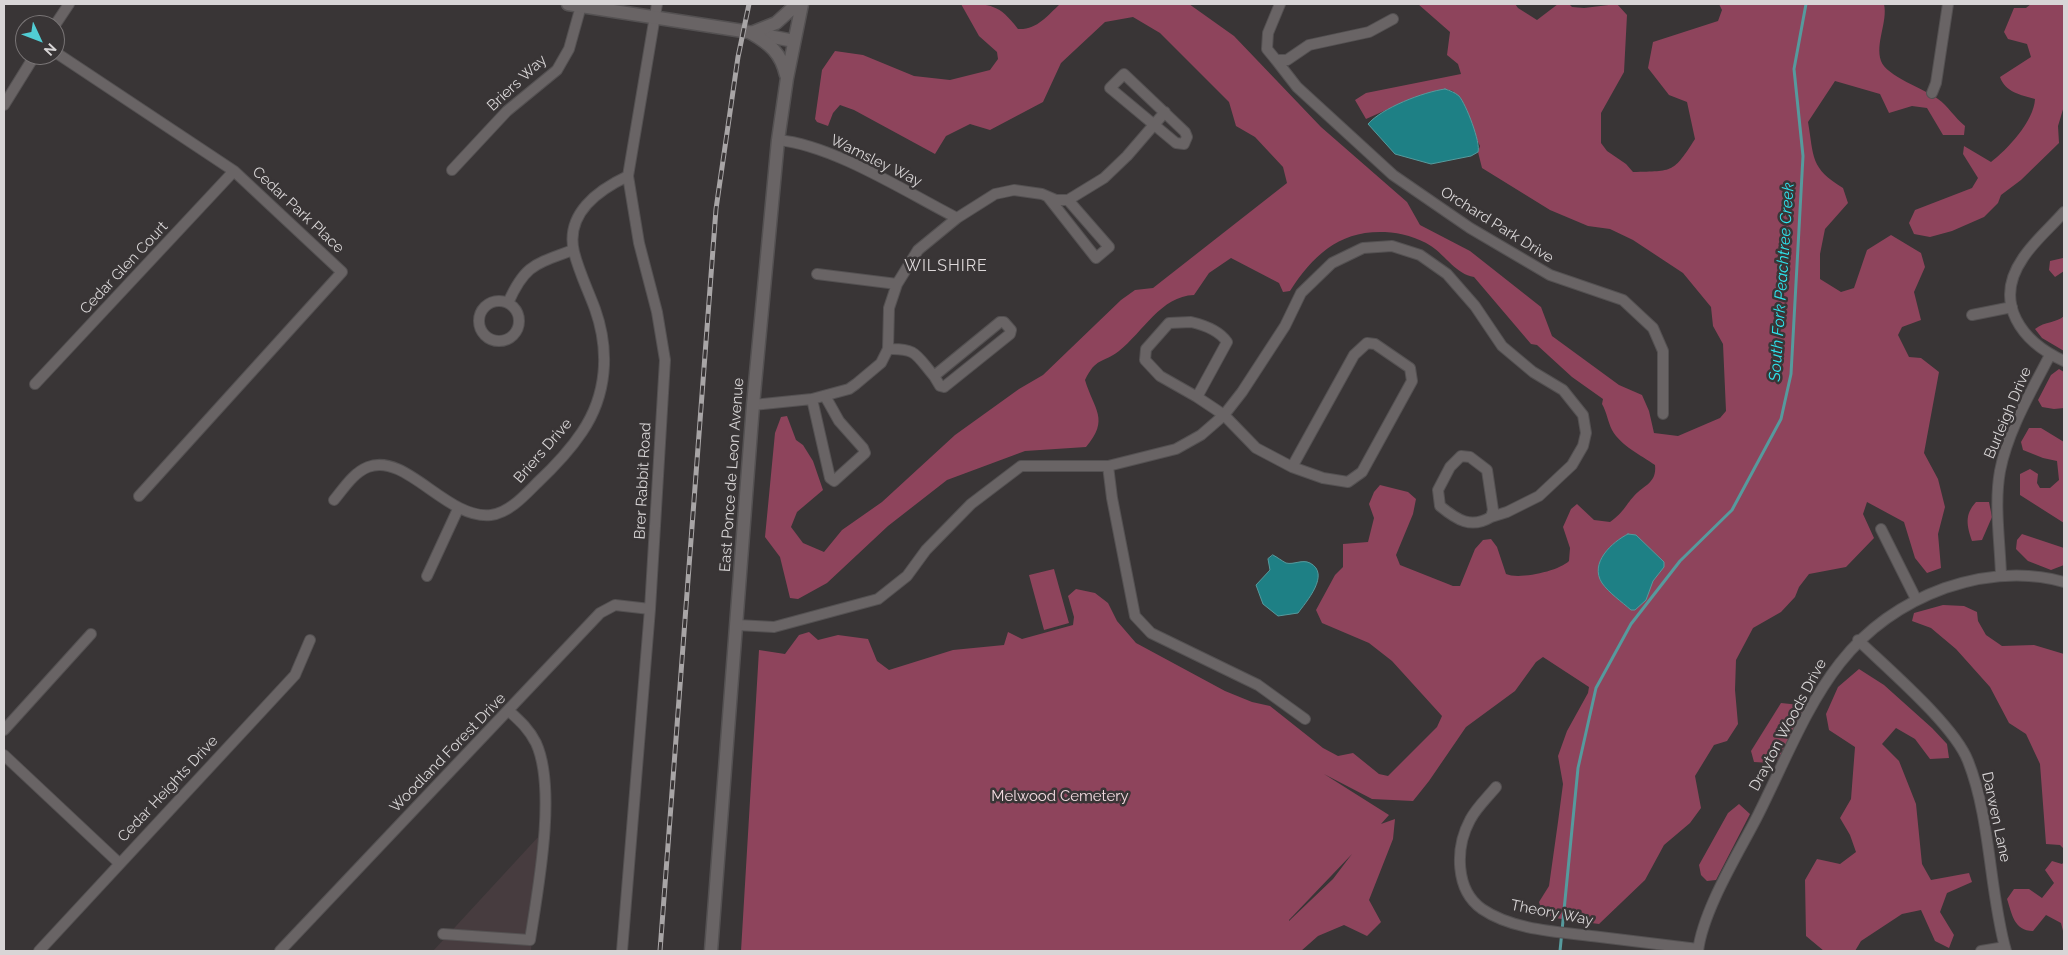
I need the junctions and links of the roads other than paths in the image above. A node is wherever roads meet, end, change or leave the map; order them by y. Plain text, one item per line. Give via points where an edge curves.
1 (69, 4) edge
2 (657, 4) edge
3 (797, 4) edge
4 (802, 4) edge
5 (1280, 4) edge
6 (1948, 4) edge
7 (575, 5) edge
8 (62, 15) edge
9 (655, 17) junction
10 (1393, 19) dead end
11 (751, 33) junction
12 (794, 41) junction
13 (65, 59) edge
14 (1276, 60) junction
15 (29, 65) edge
16 (787, 78) junction
17 (1932, 93) dead end
18 (4, 105) edge
19 (1164, 112) junction
20 (1152, 124) junction
21 (778, 140) junction
22 (452, 170) dead end
23 (234, 171) junction
24 (628, 176) junction
25 (1047, 197) junction
26 (1068, 200) junction
27 (2064, 212) edge
28 (957, 218) junction
29 (573, 250) junction
30 (817, 274) dead end
31 (897, 284) junction
32 (508, 303) junction
33 (2012, 306) junction
34 (1972, 315) dead end
35 (888, 349) junction
36 (2050, 355) junction
37 (2064, 361) edge
38 (934, 376) junction
39 (36, 384) dead end
40 (825, 396) junction
41 (1197, 397) junction
42 (812, 399) junction
43 (752, 405) junction
44 (1663, 414) dead end
45 (1224, 416) junction
46 (1108, 466) junction
47 (1292, 466) junction
48 (139, 496) dead end
49 (334, 500) dead end
50 (458, 509) junction
51 (1492, 517) junction
52 (1881, 529) dead end
53 (2001, 575) junction
54 (427, 576) dead end
55 (2064, 582) edge
56 (1916, 599) junction
57 (650, 609) junction
58 (737, 625) junction
59 (91, 634) dead end
60 (310, 640) dead end
61 (1858, 640) junction
62 (509, 711) junction
63 (1305, 719) dead end
64 (4, 730) edge
65 (4, 755) edge
66 (1496, 788) dead end
67 (119, 863) junction
68 (444, 934) dead end
69 (2006, 949) edge
70 (1698, 950) edge
71 (39, 951) edge
72 (280, 951) edge
73 (622, 951) edge
74 (712, 951) edge
75 (1981, 951) edge

1 - 8 street
2 - 9 street, Brer Rabbit Road
3 - 11 main road via 776,24
4 - 12 main road, East Ponce de Leon Avenue
5 - 14 street, Orchard Park Drive via 1268,34 1267,49
6 - 17 street
7 - 9 main road
7 - 22 street, Briers Way via 569,49 557,70 507,111
9 - 11 main road
9 - 24 street, Brer Rabbit Road
10 - 14 street via 1369,32 1309,45 1287,60
11 - 12 main road
11 - 16 main road via 776,50
12 - 16 main road, East Ponce de Leon Avenue
13 - 23 street, Cedar Park Place
14 - 44 street, Orchard Park Drive via 1297,87 1393,175 1422,196 1550,275 1624,300 1653,328 1663,351
15 - 18 street
16 - 21 main road, East Ponce de Leon Avenue
19 - 20 street
19 - 20 street via 1185,132 1184,144 1176,144
19 - 20 street via 1124,74 1110,88
20 - 26 street via 1127,156 1104,178
21 - 28 street, Wamsley Way via 821,150
21 - 43 main road, East Ponce de Leon Avenue
23 - 39 street, Cedar Glen Court
23 - 48 street, Cedar Park Place via 342,272
24 - 29 street, Briers Drive via 606,187 583,206 574,229
24 - 57 street, Brer Rabbit Road via 665,360
25 - 26 street
25 - 26 street via 1096,258 1109,247
25 - 28 street via 1014,190 994,194
27 - 33 street via 2022,258 2014,275
28 - 31 street via 918,250
29 - 32 street via 532,266 516,284
29 - 50 street, Briers Drive via 596,310 603,342 604,370 599,401 582,432 524,496 492,515
30 - 31 street
31 - 35 street via 889,308
32 - 32 street via 492,302 486,306 479,320 488,338 503,341 515,334 520,321 515,308
33 - 34 street
33 - 36 street via 2015,320 2024,335
35 - 38 street via 907,348
35 - 40 street via 881,363 856,384
36 - 37 street
36 - 53 street, Burleigh Drive via 2006,448 2000,472
38 - 38 street via 944,387 1011,330 1000,322
40 - 42 street
40 - 42 street via 839,421 865,453 834,481 830,478
41 - 41 street via 1227,342 1224,336 1204,325 1170,323 1146,349 1145,360 1160,376
41 - 45 street
42 - 43 street
43 - 58 main road, East Ponce de Leon Avenue
45 - 46 street via 1201,435 1176,449
45 - 47 street via 1256,448
45 - 51 street via 1284,326 1301,293 1332,263 1363,248 1392,246 1420,255 1447,274 1476,306 1502,346 1514,358 1563,390 1583,415 1586,432 1583,446 1572,465 1540,496
46 - 58 street via 1021,466 971,504 926,550 907,576 878,600 774,627
46 - 63 street via 1135,616 1151,633 1258,685
47 - 47 street via 1359,348 1367,343 1375,344 1410,368 1412,381 1362,472 1348,482 1323,478
49 - 50 street, Briers Drive via 356,473 370,466 388,465
50 - 54 street
51 - 51 street via 1469,524 1456,519 1440,506 1438,490 1460,456 1470,457 1486,470 1494,510
52 - 56 street
53 - 55 street, Drayton Woods Drive
53 - 56 street, Drayton Woods Drive via 1963,582
56 - 61 street, Drayton Woods Drive via 1877,623
57 - 62 street, Woodland Forest Drive via 614,605 600,613
57 - 73 street, Brer Rabbit Road
58 - 74 main road, East Ponce de Leon Avenue
59 - 64 street
60 - 67 street, Cedar Heights Drive via 295,675
61 - 69 street, Darwen Lane via 1947,728 1968,759 1977,789
61 - 70 street, Drayton Woods Drive via 1819,694 1711,908
62 - 68 street via 526,725 542,766 545,801 541,871 530,940
62 - 72 street, Woodland Forest Drive
65 - 67 street
66 - 70 street, Theory Way via 1470,818 1462,836 1460,865 1464,890 1482,909 1508,922 1553,931
67 - 71 street, Cedar Heights Drive
69 - 75 street

